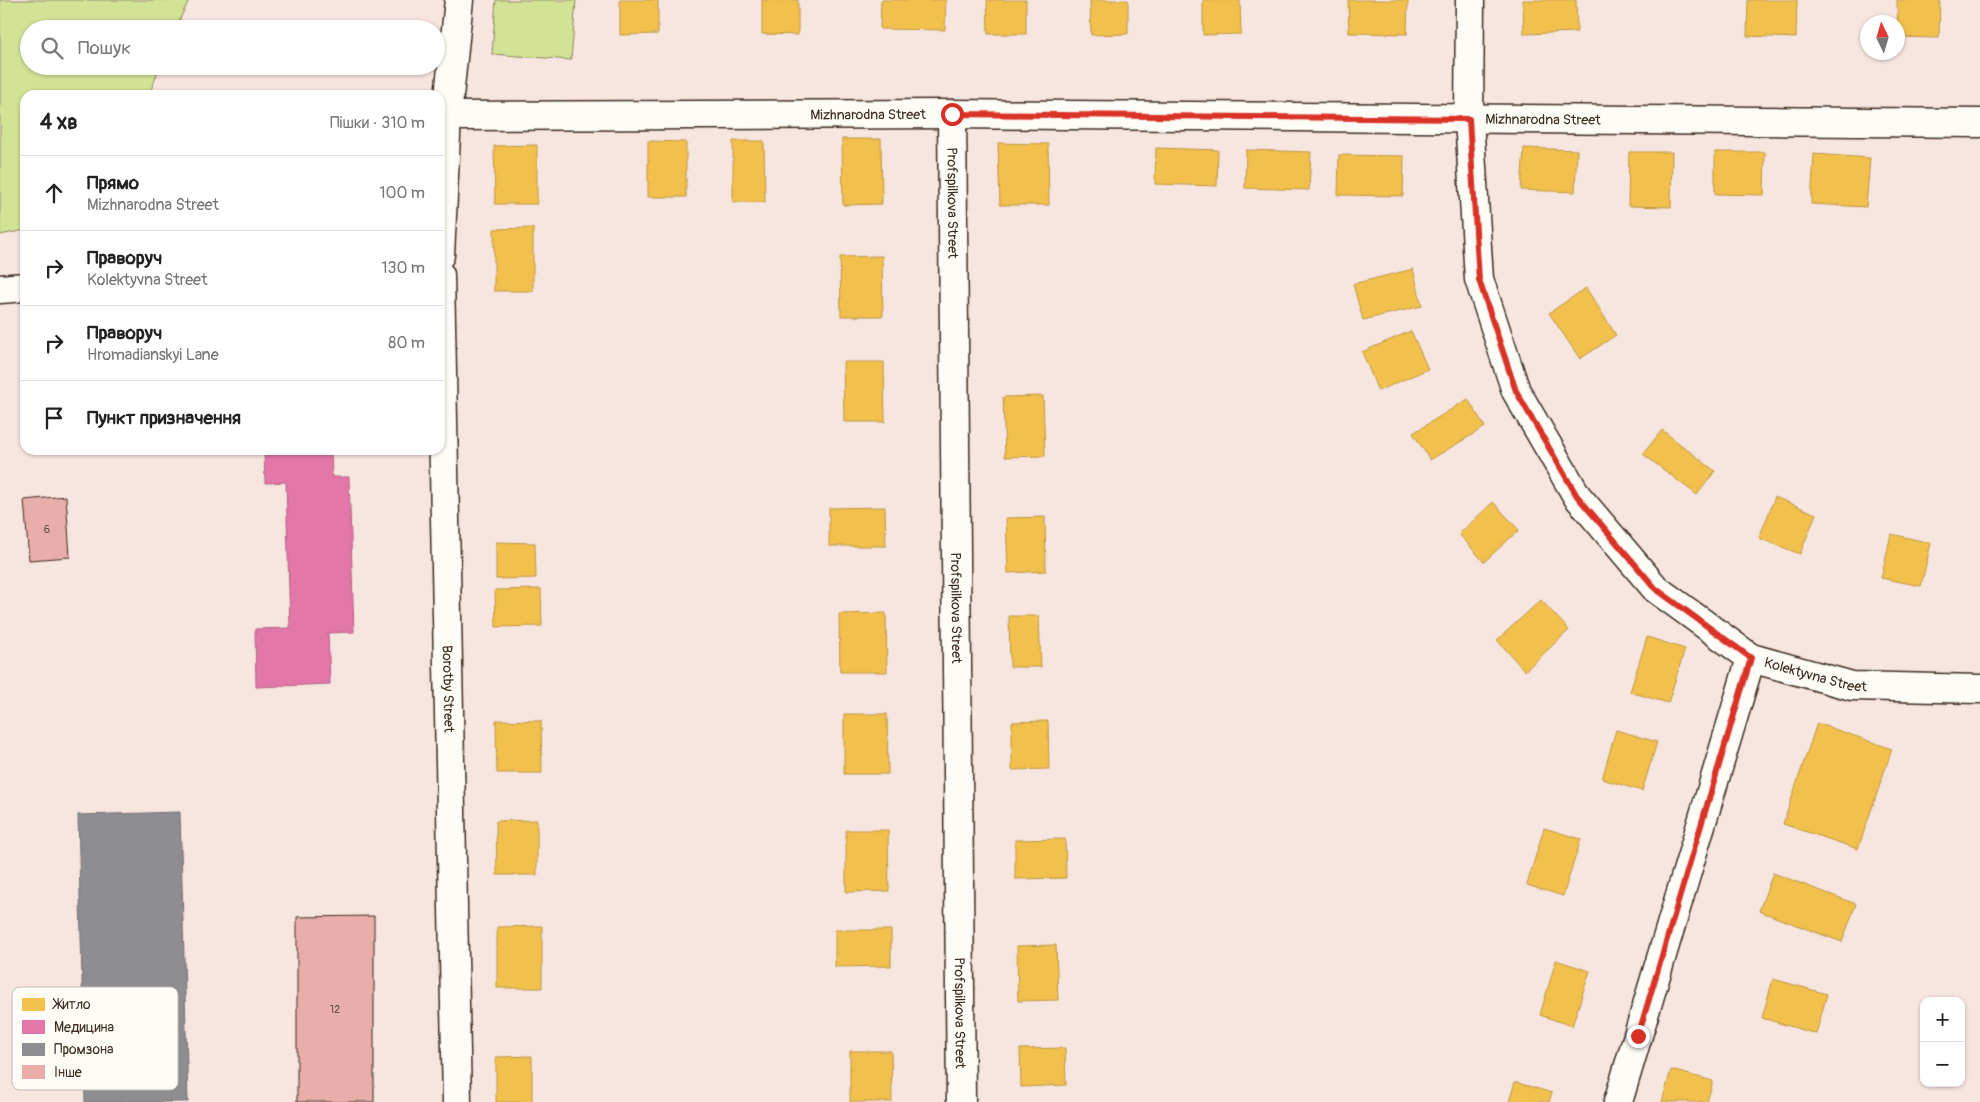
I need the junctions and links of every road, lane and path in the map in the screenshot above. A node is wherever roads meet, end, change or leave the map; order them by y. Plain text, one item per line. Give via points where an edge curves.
1 (459, 0) edge
2 (1470, 0) edge
3 (952, 114) junction
4 (447, 116) junction
5 (1469, 119) junction
6 (1980, 122) edge
7 (445, 156) edge
8 (20, 287) edge
9 (0, 289) edge
10 (444, 455) edge
11 (1751, 658) junction
12 (1980, 689) edge
13 (457, 1102) edge
14 (961, 1102) edge
15 (1618, 1102) edge

1 - 4 street
2 - 5 street, Kolektyvna Street
3 - 4 street, Mizhnarodna Street
3 - 5 street, Mizhnarodna Street
3 - 14 street, Profspilkova Street
4 - 7 street
5 - 6 street, Mizhnarodna Street
5 - 11 street, Kolektyvna Street via 1479,280 1516,391 1577,496 1656,589
8 - 9 street
10 - 13 street, Borotby Street
11 - 12 street, Kolektyvna Street via 1852,686
11 - 15 street

